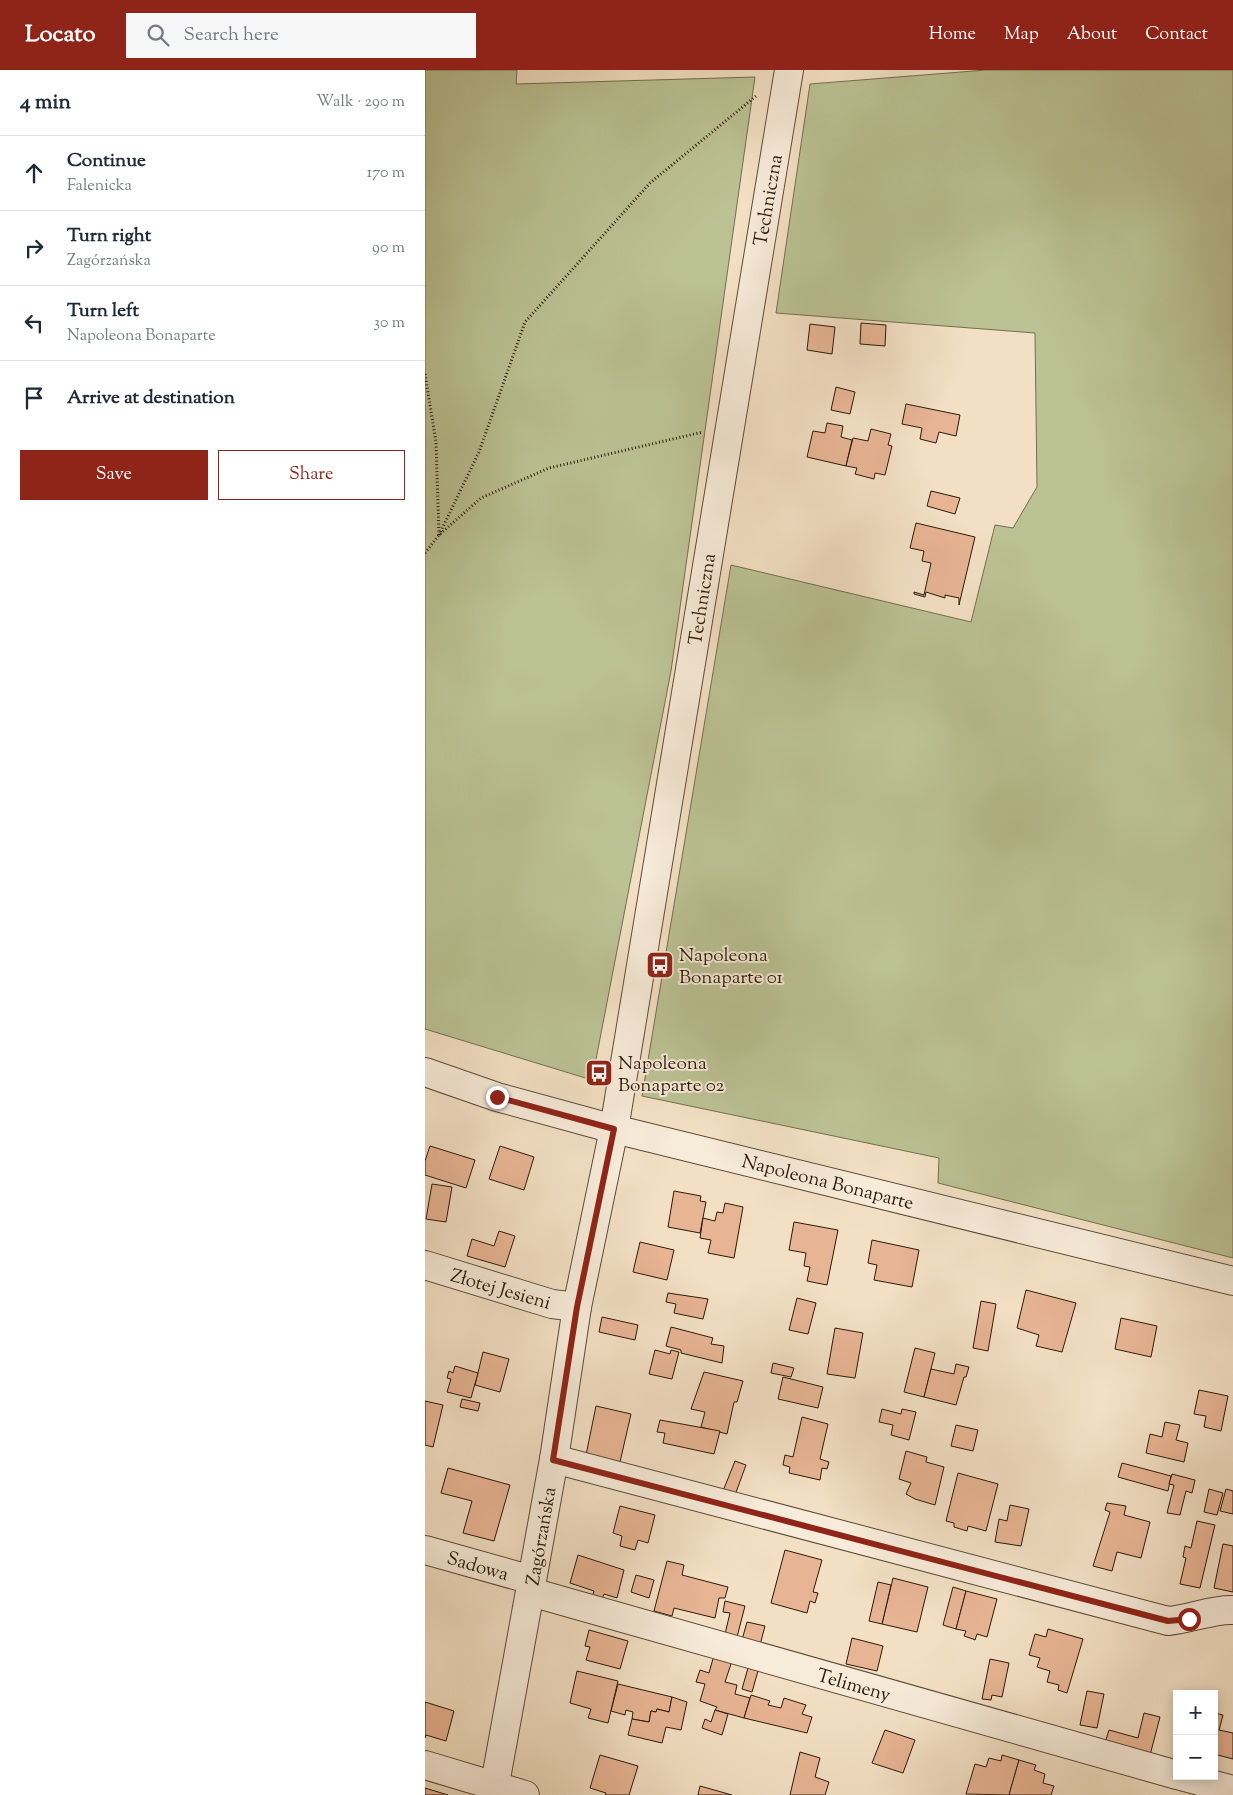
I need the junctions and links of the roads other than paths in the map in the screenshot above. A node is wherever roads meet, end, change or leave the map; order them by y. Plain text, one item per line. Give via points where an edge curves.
1 (789, 70) edge
2 (425, 1072) edge
3 (614, 1129) junction
4 (425, 1265) edge
5 (1233, 1281) edge
6 (577, 1307) junction
7 (553, 1460) junction
8 (425, 1550) edge
9 (531, 1586) junction
10 (1233, 1610) edge
11 (425, 1765) edge
12 (1173, 1774) edge
13 (1196, 1780) edge
14 (494, 1790) edge
15 (1233, 1790) edge
16 (525, 1795) edge

1 - 3 street, Techniczna
2 - 3 street, Napoleona Bonaparte via 497,1097
3 - 5 street, Napoleona Bonaparte
3 - 6 street, Zagórzańska
4 - 6 street, Złotej Jesieni via 552,1304
6 - 7 street, Zagórzańska
7 - 9 street, Zagórzańska
7 - 10 street via 1168,1621
8 - 9 street, Sadowa
9 - 12 street, Telimeny
9 - 14 street, Zagórzańska
11 - 14 street
13 - 15 street
14 - 16 street

